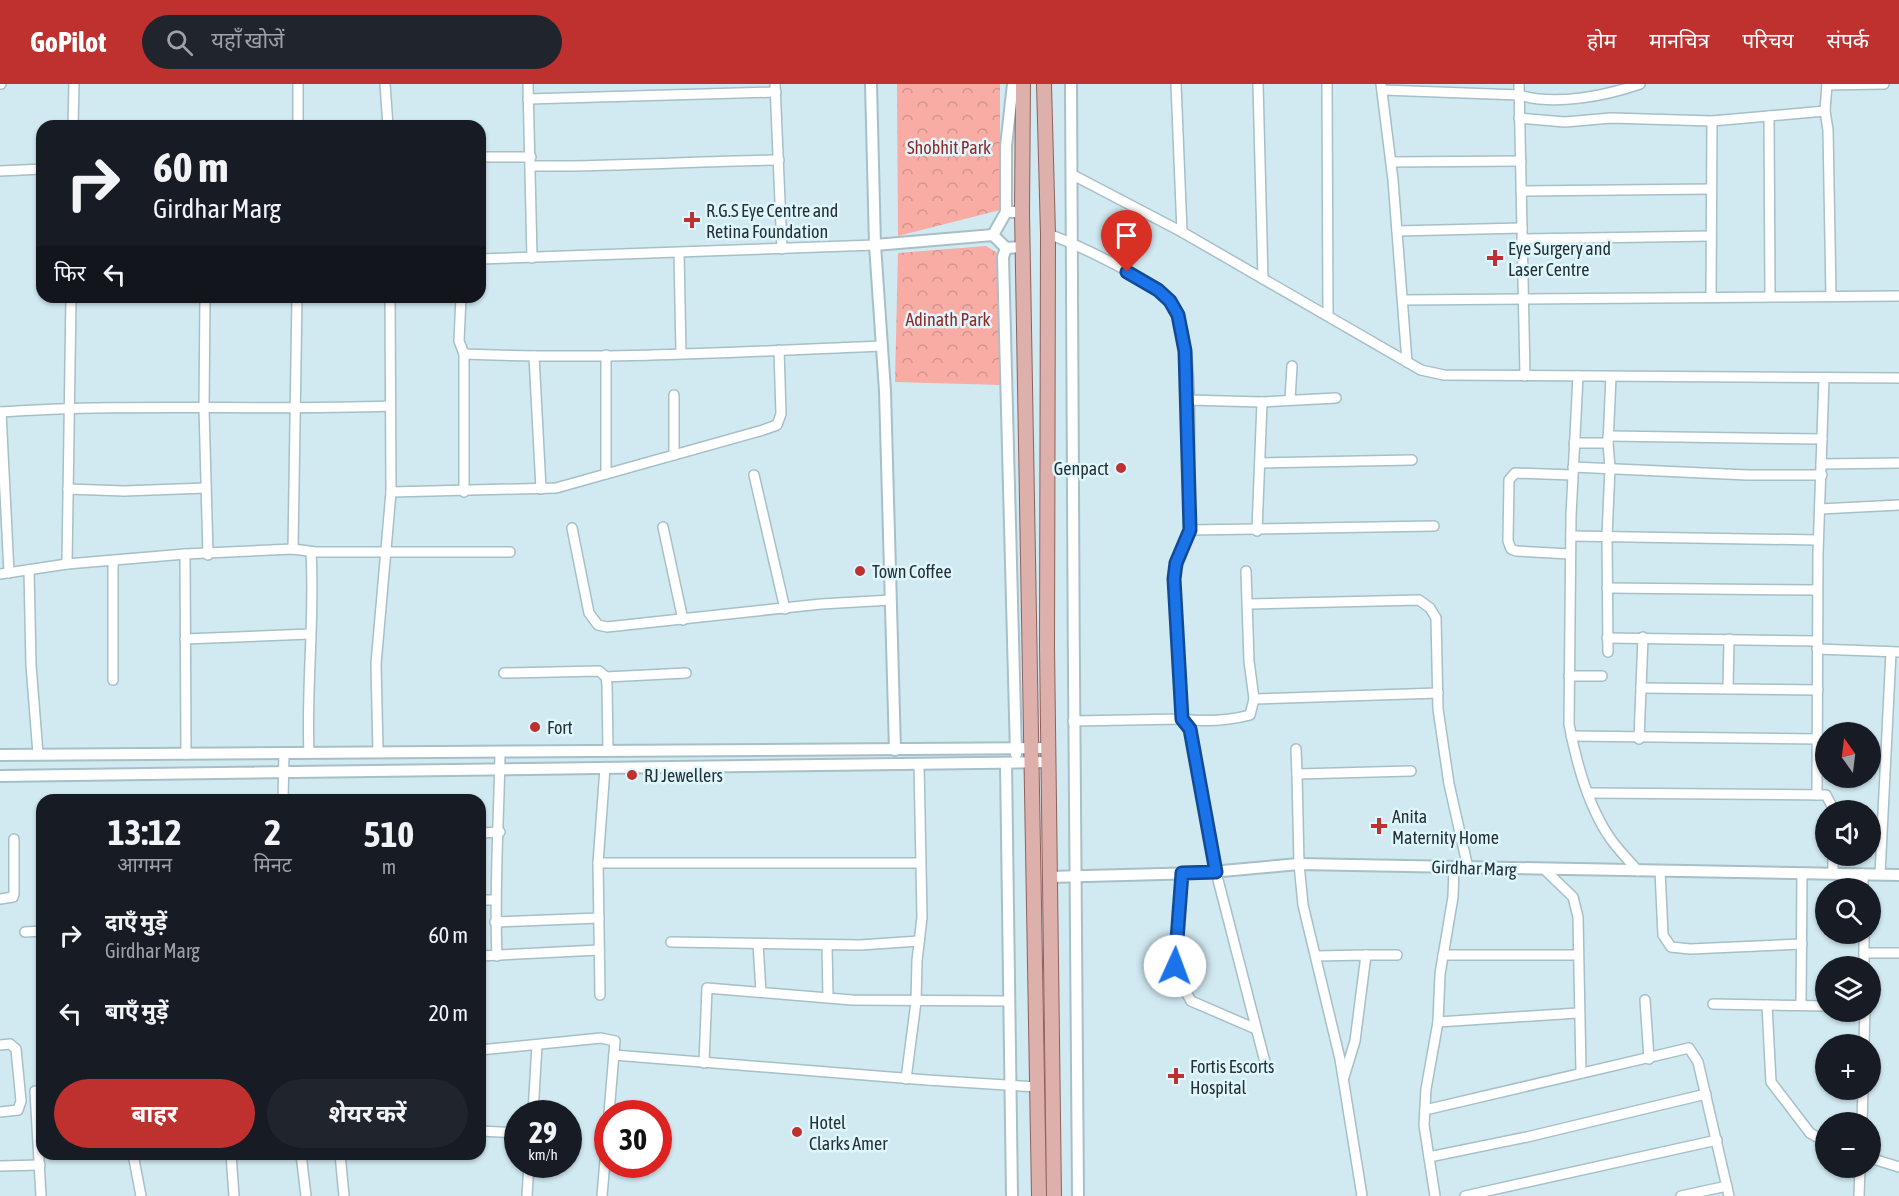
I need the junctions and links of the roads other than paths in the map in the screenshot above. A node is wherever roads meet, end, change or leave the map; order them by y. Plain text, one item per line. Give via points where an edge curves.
1 (74, 84) edge
2 (298, 84) edge
3 (385, 84) edge
4 (528, 84) edge
5 (871, 84) edge
6 (1013, 84) edge
7 (1023, 84) edge
8 (1044, 84) edge
9 (1071, 84) edge
10 (1176, 84) edge
11 (1258, 84) edge
12 (1327, 84) edge
13 (1519, 84) edge
14 (1640, 84) edge
15 (1884, 84) edge
16 (1827, 85) edge
17 (1382, 87) edge
18 (775, 88) edge
19 (1519, 95) junction
20 (528, 99) junction
21 (1824, 111) junction
22 (1769, 116) junction
23 (1520, 118) junction
24 (74, 120) edge
25 (298, 120) edge
26 (388, 120) edge
27 (1712, 121) junction
28 (1017, 123) junction
29 (486, 158) edge
30 (779, 160) junction
31 (1521, 161) junction
32 (531, 162) junction
33 (1391, 162) junction
34 (36, 169) edge
35 (0, 171) edge
36 (1072, 175) junction
37 (1711, 189) junction
38 (1521, 191) junction
39 (1006, 212) junction
40 (1022, 212) junction
41 (1522, 228) junction
42 (1397, 231) junction
43 (1182, 232) junction
44 (1048, 234) junction
45 (993, 235) junction
46 (1711, 236) junction
47 (1522, 239) junction
48 (1074, 243) junction
49 (875, 245) junction
50 (1023, 247) junction
51 (1006, 248) junction
52 (782, 249) junction
53 (679, 253) junction
54 (532, 258) junction
55 (486, 259) edge
56 (1263, 279) junction
57 (1831, 296) junction
58 (1899, 296) edge
59 (1523, 297) junction
60 (1710, 297) junction
61 (1770, 297) junction
62 (1403, 300) junction
63 (71, 303) edge
64 (205, 303) edge
65 (297, 303) edge
66 (390, 303) edge
67 (461, 303) edge
68 (1328, 316) junction
69 (881, 346) junction
70 (779, 350) junction
71 (681, 353) junction
72 (464, 354) junction
73 (606, 355) junction
74 (534, 356) junction
75 (1407, 362) junction
76 (1292, 366) dead end
77 (1524, 376) junction
78 (1578, 376) junction
79 (1611, 377) junction
80 (1824, 378) junction
81 (1899, 378) edge
82 (674, 395) dead end
83 (1336, 398) dead end
84 (1188, 400) junction
85 (1290, 400) junction
86 (1262, 402) junction
87 (390, 406) junction
88 (70, 407) junction
89 (204, 408) junction
90 (296, 410) junction
91 (0, 412) edge
92 (1822, 439) junction
93 (1608, 440) junction
94 (1574, 443) junction
95 (674, 455) junction
96 (1412, 460) dead end
97 (1899, 463) edge
98 (1260, 464) junction
99 (1611, 468) junction
100 (1822, 470) junction
101 (1572, 471) junction
102 (606, 474) junction
103 (754, 474) dead end
104 (206, 488) junction
105 (68, 489) junction
106 (541, 489) junction
107 (392, 492) junction
108 (464, 492) junction
109 (3, 497) edge
110 (1899, 506) edge
111 (1820, 509) junction
112 (1434, 526) dead end
113 (663, 527) dead end
114 (572, 528) dead end
115 (1190, 530) junction
116 (1257, 531) junction
117 (1570, 536) junction
118 (1606, 536) junction
119 (1818, 540) junction
120 (294, 549) junction
121 (311, 552) junction
122 (510, 552) dead end
123 (387, 553) junction
124 (185, 554) junction
125 (1570, 554) junction
126 (208, 555) junction
127 (113, 561) junction
128 (67, 564) junction
129 (29, 570) junction
130 (1246, 571) dead end
131 (4, 574) edge
132 (1607, 588) junction
133 (1817, 590) junction
134 (891, 600) junction
135 (1249, 604) junction
136 (785, 609) junction
137 (683, 620) junction
138 (310, 634) junction
139 (1642, 637) junction
140 (1607, 638) junction
141 (185, 639) junction
142 (1729, 639) junction
143 (1817, 645) junction
144 (1608, 652) dead end
145 (1895, 652) edge
146 (504, 673) dead end
147 (686, 673) dead end
148 (1569, 676) junction
149 (1602, 676) dead end
150 (606, 677) junction
151 (113, 680) dead end
152 (1641, 688) junction
153 (1728, 689) junction
154 (1818, 690) junction
155 (1438, 693) junction
156 (1254, 699) junction
157 (1182, 719) junction
158 (1073, 721) junction
159 (1817, 722) edge
160 (1571, 736) junction
161 (1640, 739) junction
162 (1815, 739) edge
163 (1016, 749) junction
164 (1296, 749) dead end
165 (895, 750) junction
166 (608, 751) junction
167 (378, 752) junction
168 (500, 752) junction
169 (284, 753) junction
170 (309, 753) junction
171 (38, 754) junction
172 (186, 754) junction
173 (0, 755) edge
174 (1048, 755) junction
175 (1031, 756) junction
176 (1011, 763) junction
177 (919, 764) junction
178 (605, 768) junction
179 (500, 769) junction
180 (1411, 771) dead end
181 (283, 772) junction
182 (1297, 774) junction
183 (0, 776) edge
184 (1817, 788) edge
185 (1590, 793) junction
186 (283, 794) edge
187 (1817, 795) junction
188 (1829, 800) edge
189 (500, 832) junction
190 (486, 833) edge
191 (14, 839) dead end
192 (598, 863) junction
193 (920, 863) junction
194 (1299, 864) junction
195 (1833, 866) edge
196 (1454, 868) junction
197 (1468, 868) junction
198 (1550, 871) junction
199 (1638, 871) junction
200 (1660, 871) junction
201 (1216, 872) junction
202 (1182, 873) junction
203 (1802, 873) junction
204 (1833, 873) junction
205 (1863, 874) junction
206 (1880, 874) junction
207 (1899, 875) edge
208 (1075, 876) junction
209 (1049, 877) junction
210 (1863, 878) edge
211 (0, 899) edge
212 (486, 900) edge
213 (494, 900) junction
214 (599, 918) junction
215 (495, 922) junction
216 (36, 931) edge
217 (25, 932) dead end
218 (919, 941) junction
219 (671, 942) dead end
220 (758, 944) junction
221 (1802, 944) junction
222 (1864, 944) edge
223 (827, 945) junction
224 (599, 950) junction
225 (1864, 953) joint
226 (1899, 953) edge
227 (1366, 955) junction
228 (1397, 955) dead end
229 (1443, 955) junction
230 (1577, 955) junction
231 (486, 956) edge
232 (497, 956) junction
233 (1316, 956) junction
234 (761, 992) junction
235 (600, 995) dead end
236 (828, 997) junction
237 (1645, 1000) dead end
238 (1009, 1001) junction
239 (916, 1002) junction
240 (1713, 1004) dead end
241 (1767, 1005) junction
242 (1801, 1005) junction
243 (1815, 1006) edge
244 (1578, 1013) junction
245 (1438, 1023) junction
246 (1256, 1029) junction
247 (0, 1045) edge
248 (537, 1045) junction
249 (486, 1049) edge
250 (614, 1054) junction
251 (1649, 1059) junction
252 (704, 1063) junction
253 (1266, 1066) dead end
254 (1581, 1072) junction
255 (906, 1079) junction
256 (1343, 1081) junction
257 (1010, 1085) junction
258 (1037, 1087) junction
259 (36, 1091) edge
260 (21, 1092) junction
261 (1706, 1094) junction
262 (534, 1100) edge
263 (610, 1100) edge
264 (1425, 1110) junction
265 (0, 1112) edge
266 (486, 1131) edge
267 (504, 1132) edge
268 (1815, 1136) edge
269 (1716, 1140) junction
270 (1429, 1157) junction
271 (40, 1160) edge
272 (134, 1160) edge
273 (231, 1160) edge
274 (302, 1160) edge
275 (341, 1160) edge
276 (1881, 1161) edge
277 (40, 1165) junction
278 (0, 1166) edge
279 (1899, 1167) edge
280 (528, 1178) edge
281 (604, 1178) edge
282 (1860, 1178) edge
283 (1728, 1191) edge
284 (41, 1196) edge
285 (141, 1196) edge
286 (234, 1196) edge
287 (306, 1196) edge
288 (344, 1196) edge
289 (527, 1196) edge
290 (602, 1196) edge
291 (1012, 1196) edge
292 (1039, 1196) edge
293 (1054, 1196) edge
294 (1078, 1196) edge
295 (1362, 1196) edge
296 (1435, 1196) edge
297 (1465, 1196) edge
298 (1681, 1196) edge
299 (1859, 1196) edge

1 - 24 street
2 - 25 street
3 - 26 street
4 - 20 street
5 - 49 street
6 - 28 street
7 - 28 main road
8 - 44 main road
9 - 36 street
10 - 43 street
11 - 56 street
12 - 68 street
13 - 19 street
14 - 19 street via 1597,95 1533,99
15 - 16 street
16 - 21 street
17 - 19 street
17 - 33 street
18 - 20 street
18 - 30 street
19 - 23 street
20 - 32 street
21 - 22 street
21 - 57 street via 1828,130
22 - 27 street
22 - 61 street
23 - 27 street via 1564,122 1611,118
23 - 31 street
27 - 37 street
28 - 39 street via 1006,146
28 - 40 main road
29 - 32 street
30 - 32 street via 602,167
30 - 52 street
31 - 33 street
31 - 38 street
32 - 54 street
33 - 42 street
34 - 35 street
36 - 43 street
36 - 48 street
37 - 38 street
37 - 46 street
38 - 41 street
39 - 40 street
39 - 45 street
40 - 50 main road
41 - 42 street
41 - 47 street
42 - 62 street
43 - 56 street
44 - 48 street
44 - 174 main road
45 - 49 street
45 - 51 street
46 - 47 street
46 - 60 street
47 - 59 street
48 - 84 street via 1158,290 1170,301 1182,333
48 - 158 street
49 - 52 street
49 - 69 street
50 - 51 street
50 - 175 main road
51 - 163 street
52 - 53 street
53 - 54 street
53 - 71 street
54 - 55 street
56 - 68 street
57 - 58 street
57 - 61 street
59 - 60 street
59 - 62 street
59 - 77 street
60 - 61 street
62 - 75 street
63 - 88 street
64 - 89 street
65 - 90 street
66 - 87 street
67 - 72 street via 459,341
68 - 75 street
69 - 70 street
69 - 134 street
70 - 71 street
70 - 95 street via 782,414 777,425
71 - 73 street
72 - 74 street
72 - 108 street
73 - 74 street
73 - 102 street
74 - 106 street
75 - 77 street via 1444,375
76 - 85 street
77 - 78 street
78 - 79 street
78 - 94 street
79 - 80 street
79 - 93 street
80 - 81 street
80 - 92 street
82 - 95 street
83 - 85 street
84 - 86 street
84 - 115 street
85 - 86 street
86 - 98 street
87 - 90 street
87 - 107 street
88 - 89 street
88 - 91 street
88 - 105 street
89 - 90 street
89 - 104 street
90 - 120 street
91 - 109 street
92 - 93 street
92 - 100 street
93 - 94 street
93 - 99 street
94 - 101 street
95 - 102 street
96 - 98 street
97 - 100 street
98 - 116 street
99 - 100 street via 1747,475
99 - 101 street
99 - 118 street
100 - 111 street
101 - 117 street
101 - 125 street via 1515,473 1509,480 1511,549
102 - 106 street
103 - 136 street
104 - 105 street
104 - 126 street
105 - 128 street
106 - 108 street
107 - 108 street
107 - 123 street
109 - 131 street
110 - 111 street
111 - 119 street
112 - 116 street
113 - 137 street
114 - 137 street via 589,613 598,625
115 - 116 street
115 - 157 street via 1176,563 1174,579
117 - 118 street
117 - 125 street
118 - 119 street
118 - 132 street
119 - 133 street
120 - 121 street
120 - 126 street
121 - 123 street
121 - 138 street
122 - 123 street
123 - 167 street via 376,664
124 - 126 street
124 - 127 street
124 - 141 street
125 - 148 street
127 - 128 street
127 - 151 street
128 - 129 street
129 - 131 street
129 - 171 street
130 - 135 street
132 - 133 street
132 - 140 street
133 - 143 street
134 - 136 street
134 - 165 street
135 - 155 street via 1419,600 1436,618
135 - 156 street
136 - 137 street
138 - 141 street
138 - 170 street
139 - 140 street
139 - 142 street
139 - 152 street
140 - 144 street
141 - 172 street
142 - 143 street
142 - 153 street
143 - 145 street
143 - 154 street
145 - 206 street
146 - 150 street via 580,670 599,671
147 - 150 street
148 - 149 street
148 - 160 street
150 - 166 street
152 - 153 street
152 - 161 street
153 - 154 street
154 - 159 street
155 - 156 street
155 - 197 street via 1449,784
156 - 157 street via 1250,715 1202,721
157 - 158 street
157 - 201 street via 1190,729
158 - 208 street
160 - 161 street
160 - 185 street
161 - 162 street
163 - 165 street
163 - 175 street
163 - 176 street
164 - 182 street
165 - 166 street
166 - 168 street
167 - 168 street
167 - 170 street
168 - 179 street
169 - 170 street
169 - 172 street
169 - 181 street
171 - 172 street
171 - 173 street
174 - 175 street
174 - 209 main road
175 - 176 street
175 - 258 main road
176 - 177 street
176 - 238 street
177 - 178 street
177 - 193 street
178 - 179 street
178 - 192 street
179 - 181 street
179 - 189 street
180 - 182 street
181 - 183 street
181 - 186 street
182 - 194 street
184 - 187 street
185 - 187 street
185 - 199 street via 1608,836
187 - 188 street via 1826,795
189 - 190 street
189 - 213 street
191 - 211 street via 14,894
192 - 193 street
192 - 214 street
193 - 218 street
194 - 196 street, Girdhar Marg
194 - 201 street, Girdhar Marg
194 - 233 street via 1303,904
195 - 204 street
196 - 197 street, Girdhar Marg
196 - 229 street
197 - 198 street, Girdhar Marg
198 - 199 street, Girdhar Marg
198 - 230 street via 1573,897 1578,917
199 - 200 street, Girdhar Marg
200 - 203 street, Girdhar Marg
200 - 221 street via 1663,935 1671,947
201 - 202 street, Girdhar Marg
201 - 246 street
202 - 208 street, Girdhar Marg
202 - 246 street via 1175,966 1181,983 1191,1001
203 - 204 street, Girdhar Marg
203 - 221 street
204 - 205 street, Girdhar Marg
205 - 206 street, Girdhar Marg
205 - 210 street
206 - 207 street, Girdhar Marg
208 - 209 street, Girdhar Marg
208 - 294 street
209 - 293 main road
212 - 213 street
213 - 215 street
214 - 215 street
214 - 224 street
215 - 232 street
216 - 217 street
218 - 223 street
218 - 239 street
219 - 220 street
220 - 223 street
220 - 234 street
221 - 242 street
222 - 225 street
223 - 236 street
224 - 232 street
224 - 235 street
225 - 226 street
227 - 228 street
227 - 233 street
227 - 256 street via 1355,1041
229 - 230 street
229 - 245 street
230 - 244 street
231 - 232 street
233 - 256 street
234 - 236 street
234 - 252 street via 706,988
236 - 239 street
237 - 251 street
238 - 239 street
238 - 257 street
239 - 255 street
240 - 241 street
241 - 242 street
241 - 268 street via 1771,1082
242 - 243 street
244 - 245 street
244 - 254 street
245 - 264 street
246 - 253 street
247 - 260 street via 10,1044 16,1049
248 - 249 street
248 - 250 street via 601,1038 615,1041
248 - 262 street
250 - 252 street
250 - 263 street
251 - 254 street
251 - 261 street via 1689,1048 1698,1062
252 - 255 street
254 - 264 street
255 - 257 street
256 - 295 street
257 - 258 street
257 - 291 street
258 - 292 main road
259 - 260 street
260 - 265 street via 21,1107
261 - 269 street
261 - 270 street
264 - 270 street
266 - 267 street
269 - 283 street
269 - 297 street
270 - 296 street
271 - 277 street
272 - 285 street
273 - 286 street
274 - 287 street
275 - 288 street
276 - 279 street
277 - 278 street
277 - 284 street
280 - 289 street
281 - 290 street
282 - 299 street
283 - 298 street

